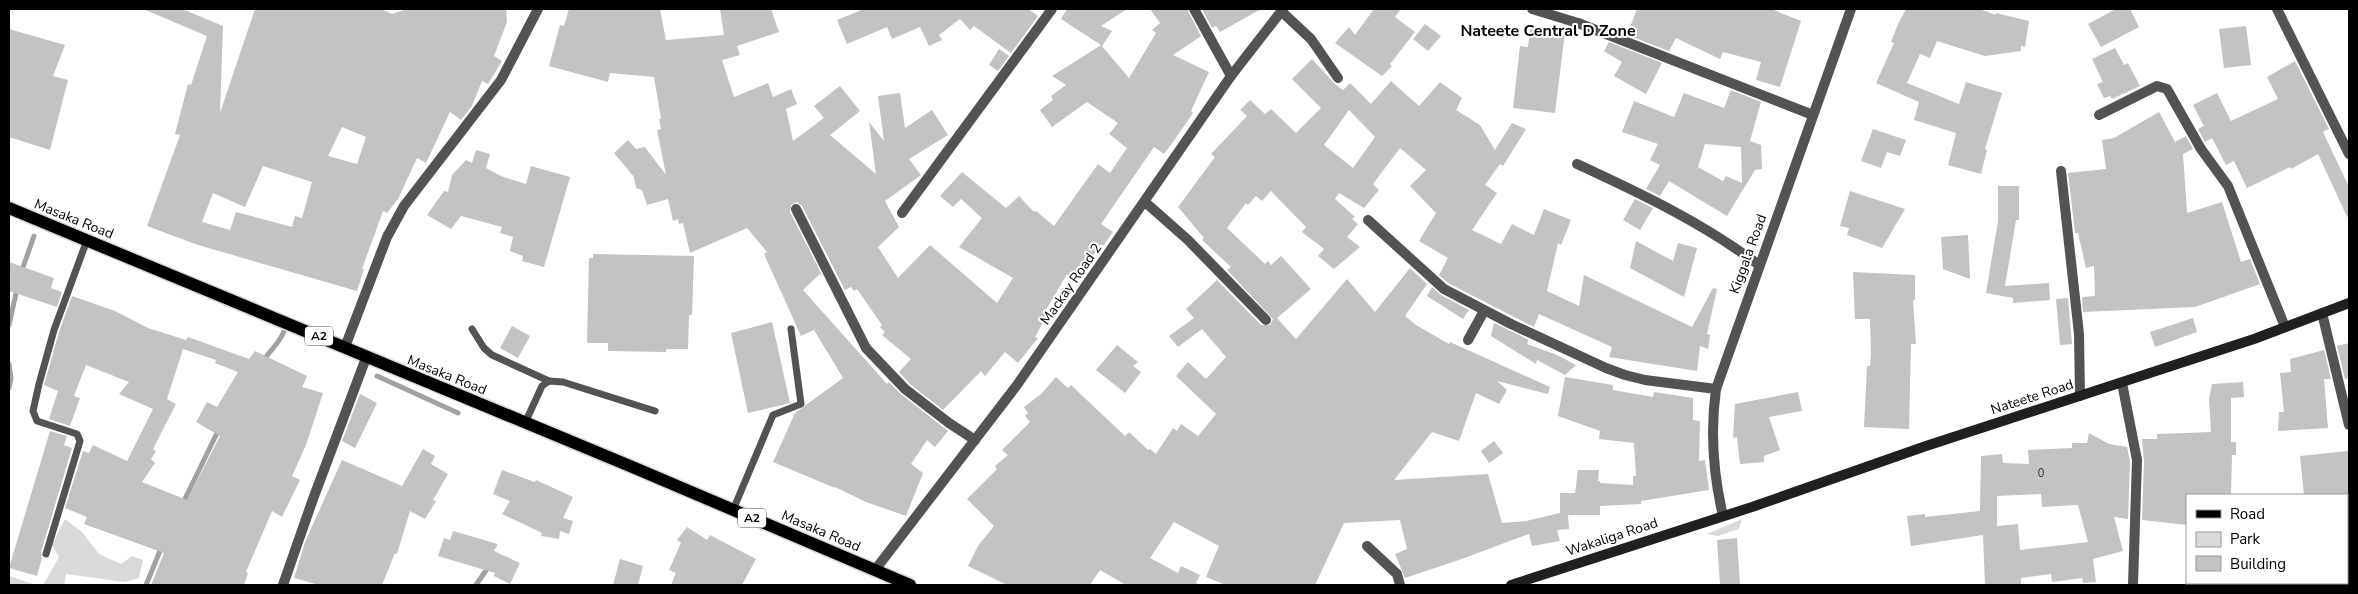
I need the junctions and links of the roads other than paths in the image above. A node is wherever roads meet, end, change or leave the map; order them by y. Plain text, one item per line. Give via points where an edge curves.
1 (538, 9) edge
2 (1052, 9) edge
3 (1194, 9) edge
4 (1532, 9) edge
5 (1851, 9) edge
6 (2277, 9) edge
7 (1282, 10) edge
8 (1231, 76) junction
9 (1338, 78) dead end
10 (1813, 115) junction
11 (2099, 115) dead end
12 (2349, 154) edge
13 (1577, 164) dead end
14 (2061, 171) dead end
15 (1146, 202) junction
16 (9, 208) edge
17 (796, 209) dead end
18 (902, 213) dead end
19 (1368, 220) dead end
20 (87, 240) junction
21 (1759, 265) junction
22 (2349, 304) edge
23 (1484, 311) junction
24 (2322, 314) junction
25 (1266, 320) dead end
26 (2286, 327) junction
27 (472, 329) dead end
28 (791, 329) dead end
29 (1468, 340) dead end
30 (345, 347) junction
31 (366, 358) junction
32 (549, 381) junction
33 (2122, 383) junction
34 (1716, 389) junction
35 (2080, 396) junction
36 (655, 411) dead end
37 (525, 423) junction
38 (2349, 424) edge
39 (975, 440) junction
40 (733, 510) junction
41 (1723, 516) junction
42 (1367, 546) dead end
43 (46, 554) dead end
44 (875, 570) junction
45 (283, 585) edge
46 (910, 585) edge
47 (1400, 585) edge
48 (1511, 585) edge
49 (2133, 585) edge

1 - 30 street via 500,80 399,214 387,236
2 - 18 street
3 - 8 street
4 - 10 street via 1578,23
5 - 10 street, Kiggala Road
6 - 12 street
7 - 8 street, Mackay Road 2
7 - 9 street via 1312,39
8 - 15 street, Mackay Road 2
10 - 21 street, Kiggala Road
11 - 26 street via 2158,86 2166,89 2201,149 2228,186
13 - 21 street via 1704,228
14 - 35 street via 2078,334
15 - 25 street
15 - 39 street, Mackay Road 2 via 1018,386
16 - 20 main road, Masaka Road / A2
17 - 39 street via 866,348 905,389
19 - 23 street via 1430,279
20 - 30 main road, Masaka Road / A2
20 - 43 lane via 54,330 33,408 36,422 76,434 80,441
21 - 34 street, Kiggala Road
22 - 24 main road, Nateete Road
23 - 29 street
23 - 34 street via 1625,375
24 - 26 main road, Nateete Road
24 - 38 street
26 - 33 main road, Nateete Road
27 - 32 lane via 492,355
28 - 40 lane via 801,404 773,415
30 - 31 main road, Masaka Road / A2
31 - 37 main road, Masaka Road / A2
31 - 45 street
32 - 36 lane via 562,382
32 - 37 lane via 542,386
33 - 35 main road, Nateete Road
33 - 49 street via 2137,460
34 - 41 street, Kiggala Road via 1713,447 1715,482
35 - 41 main road, Nateete Road
37 - 40 main road, Masaka Road / A2
39 - 44 street, Mackay Road 2
40 - 44 main road, Masaka Road / A2
41 - 48 main road, Wakaliga Road
42 - 47 street via 1396,574
44 - 46 main road, A2

